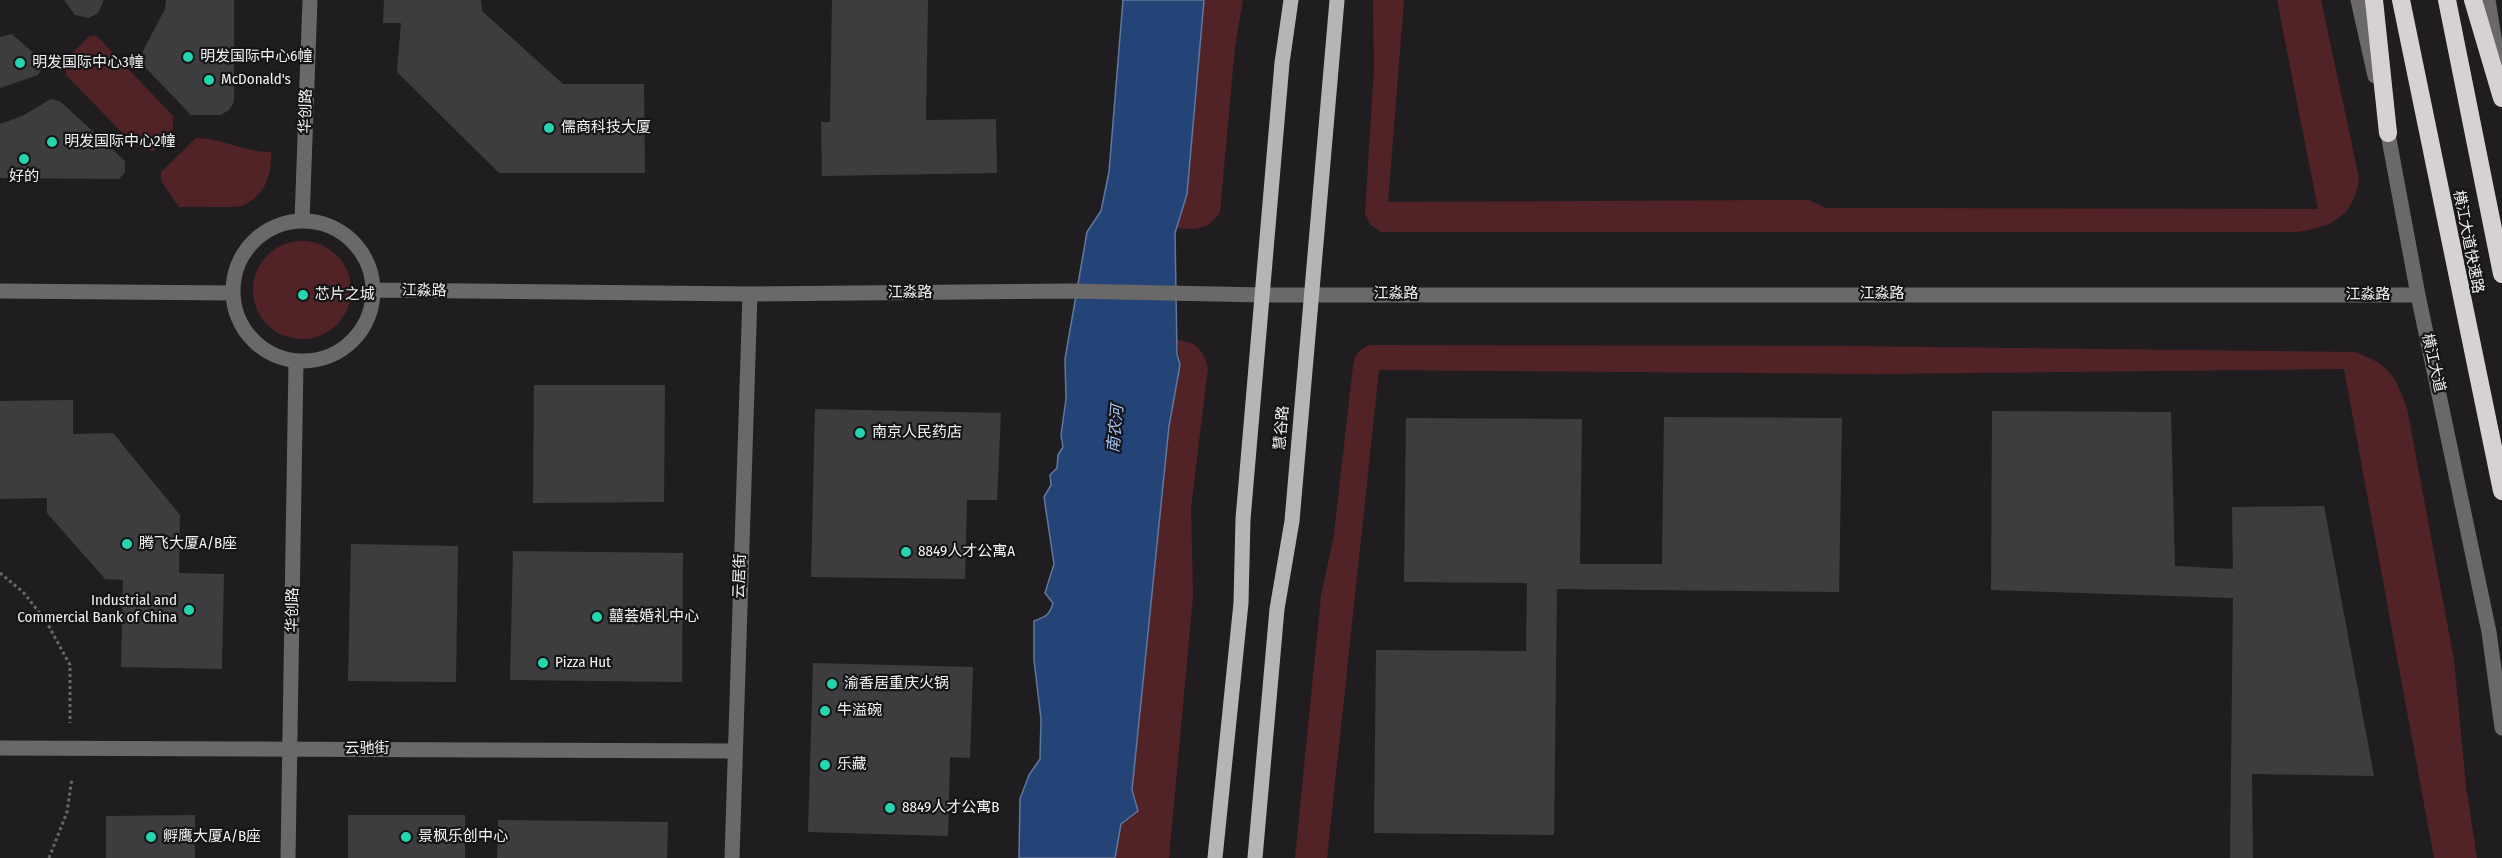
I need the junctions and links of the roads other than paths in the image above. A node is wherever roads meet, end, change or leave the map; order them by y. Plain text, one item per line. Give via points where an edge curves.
1 (310, 0) edge
2 (1291, 0) edge
3 (1337, 0) edge
4 (2358, 0) edge
5 (2374, 0) edge
6 (2401, 0) edge
7 (2447, 0) edge
8 (2473, 0) edge
9 (2488, 0) edge
10 (2502, 91) edge
11 (2502, 98) edge
12 (2388, 133) junction
13 (302, 221) junction
14 (2502, 274) edge
15 (374, 290) junction
16 (0, 291) edge
17 (232, 293) junction
18 (750, 294) junction
19 (1312, 294) junction
20 (1263, 295) junction
21 (2418, 295) junction
22 (296, 361) junction
23 (2502, 491) edge
24 (2502, 728) edge
25 (0, 748) edge
26 (291, 748) junction
27 (734, 751) junction
28 (288, 858) edge
29 (732, 858) edge
30 (1215, 858) edge
31 (1256, 858) edge

1 - 13 street, 华创路
2 - 20 main road, 慧谷路 via 1282,63
3 - 19 main road, 慧谷路
4 - 12 street, 横江大道
5 - 12 highway
6 - 23 highway, 横江大道快速路
7 - 14 highway, 横江大道快速路
8 - 11 highway
9 - 10 street
12 - 21 street, 横江大道
13 - 15 street via 319,222 340,231 357,245 369,266
13 - 17 street via 275,226 256,238 242,255
15 - 18 street, 江淼路
15 - 22 street via 370,314 358,336 339,352 316,361
16 - 17 street
17 - 22 street via 237,319 249,338 268,353
18 - 20 street, 江淼路 via 1069,291
18 - 27 street, 云居街
19 - 20 street, 江淼路
19 - 21 street, 江淼路
19 - 31 main road, 慧谷路 via 1292,521 1277,609
20 - 30 main road, 慧谷路 via 1243,519 1241,603
21 - 24 street, 横江大道 via 2489,632
22 - 26 street, 华创路
25 - 26 street, 云驰街
26 - 27 street, 云驰街
26 - 28 street, 华创路
27 - 29 street, 云居街

